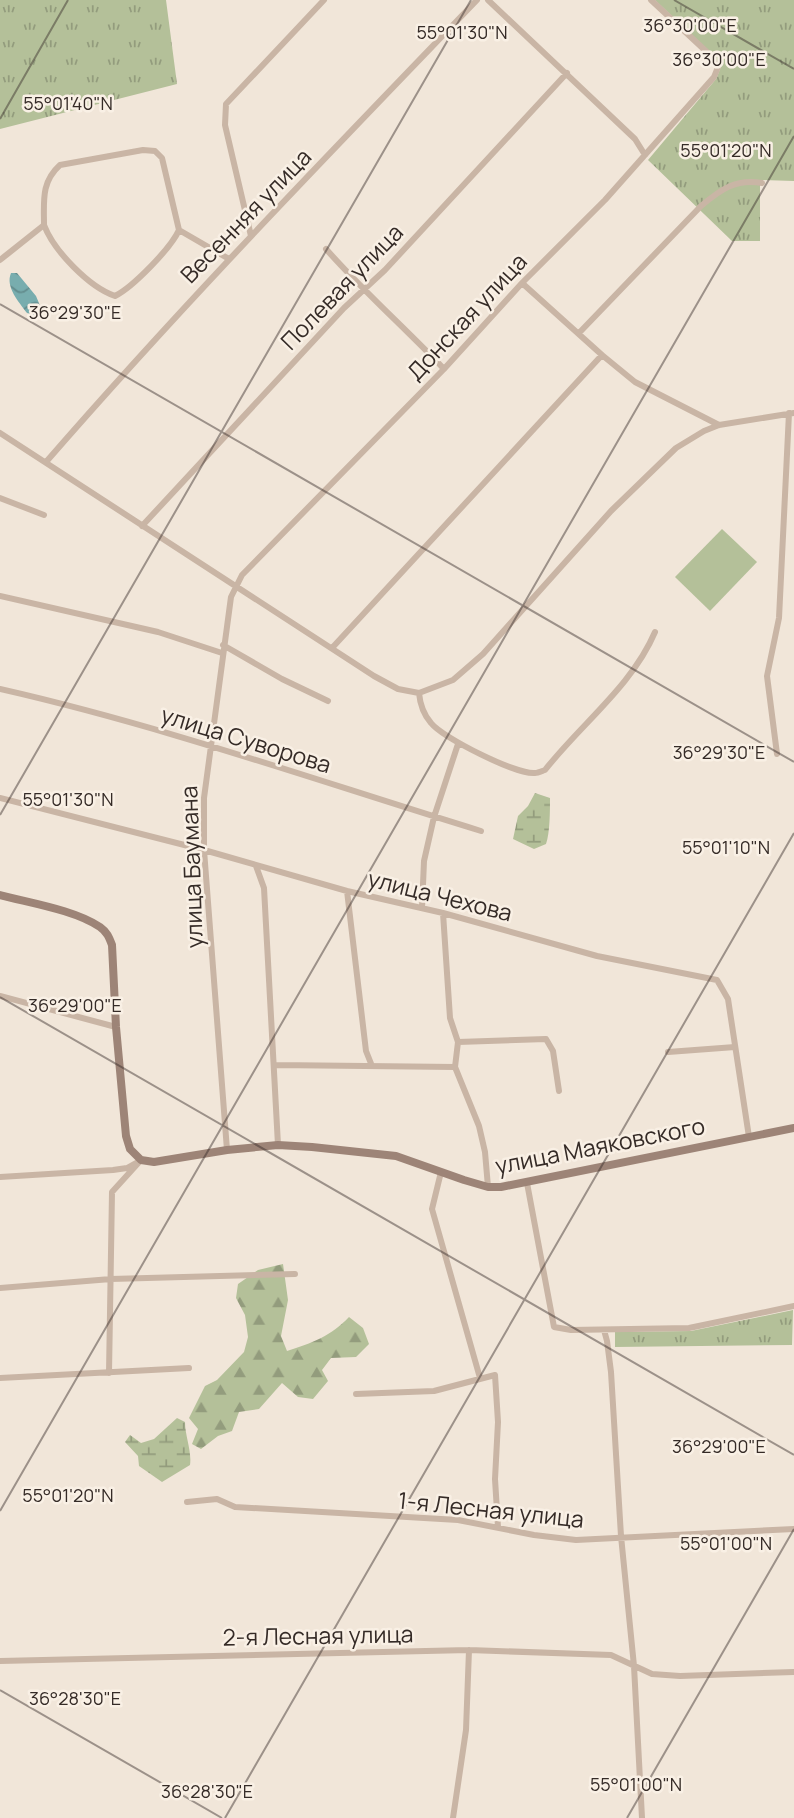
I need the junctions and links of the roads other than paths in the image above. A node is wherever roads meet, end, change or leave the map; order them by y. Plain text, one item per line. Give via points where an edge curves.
1 (324, 0) edge
2 (477, 0) edge
3 (488, 0) edge
4 (651, 0) edge
5 (567, 73) junction
6 (645, 155) junction
7 (762, 183) dead end
8 (44, 225) junction
9 (179, 230) junction
10 (251, 236) junction
11 (326, 249) dead end
12 (229, 259) junction
13 (0, 260) edge
14 (522, 283) junction
15 (366, 289) junction
16 (579, 333) junction
17 (602, 355) junction
18 (444, 369) junction
19 (791, 413) edge
20 (719, 425) junction
21 (0, 433) edge
22 (46, 462) junction
23 (0, 498) edge
24 (44, 515) dead end
25 (142, 526) junction
26 (236, 586) junction
27 (0, 596) edge
28 (655, 632) dead end
29 (223, 649) junction
30 (332, 649) junction
31 (0, 689) edge
32 (419, 693) junction
33 (328, 701) dead end
34 (458, 744) junction
35 (210, 746) junction
36 (777, 754) dead end
37 (0, 798) edge
38 (434, 817) junction
39 (481, 831) dead end
40 (204, 850) junction
41 (256, 866) junction
42 (347, 891) junction
43 (0, 895) edge
44 (422, 908) junction
45 (443, 913) junction
46 (0, 996) edge
47 (116, 1027) junction
48 (457, 1042) junction
49 (735, 1046) junction
50 (668, 1052) dead end
51 (275, 1065) junction
52 (372, 1066) junction
53 (455, 1067) junction
54 (559, 1091) dead end
55 (794, 1128) edge
56 (749, 1137) junction
57 (278, 1145) junction
58 (228, 1150) junction
59 (141, 1160) junction
60 (441, 1172) junction
61 (0, 1177) edge
62 (527, 1183) junction
63 (488, 1187) junction
64 (295, 1274) dead end
65 (111, 1279) junction
66 (0, 1288) edge
67 (794, 1306) edge
68 (604, 1330) junction
69 (189, 1368) dead end
70 (109, 1373) junction
71 (0, 1377) edge
72 (480, 1378) junction
73 (356, 1394) dead end
74 (187, 1502) dead end
75 (498, 1527) junction
76 (794, 1529) edge
77 (621, 1536) junction
78 (469, 1650) junction
79 (0, 1661) edge
80 (634, 1666) junction
81 (794, 1672) edge
82 (453, 1818) edge
83 (642, 1818) edge

1 - 10 street via 226,104 225,125
2 - 10 street, Весенняя улица
3 - 5 street
4 - 6 street, Донская улица via 718,67
5 - 6 street via 635,139
5 - 15 street, Полевая улица
6 - 14 street, Донская улица
7 - 16 street via 746,180 701,206
8 - 9 street via 65,257 105,292 116,296 133,284
8 - 9 street via 44,186 60,164 143,149 162,158
8 - 13 street
9 - 12 street
10 - 12 street, Весенняя улица
11 - 15 street
12 - 22 street, Весенняя улица
14 - 16 street
14 - 18 street, Донская улица
15 - 18 street
15 - 25 street, Полевая улица
16 - 17 street
17 - 20 street via 635,382
17 - 30 street
18 - 26 street, Донская улица
19 - 20 street
19 - 36 street via 779,618 767,676
20 - 32 street via 676,448 611,511 483,654 453,680
21 - 22 street
22 - 25 street
23 - 24 street
25 - 26 street
26 - 29 street, улица Баумана
26 - 30 street
27 - 29 street
28 - 34 street via 646,654 545,770 534,774 522,771
29 - 33 street
29 - 35 street, улица Баумана
30 - 32 street via 398,689
31 - 35 street, улица Суворова
32 - 34 street via 431,724
34 - 38 street
35 - 38 street, улица Суворова
35 - 40 street, улица Баумана
37 - 40 street, улица Чехова
38 - 39 street, улица Суворова
38 - 44 street via 424,861
40 - 41 street, улица Чехова
40 - 58 street, улица Баумана
41 - 42 street, улица Чехова
41 - 51 street via 264,888
42 - 44 street, улица Чехова
42 - 52 street via 366,1051
43 - 47 street via 76,916 107,933 112,945
44 - 45 street, улица Чехова
45 - 48 street via 450,1018
45 - 49 street, улица Чехова via 597,956 717,981 728,999
46 - 47 street
47 - 59 street via 126,1136
48 - 53 street
48 - 54 street via 546,1040 553,1051
49 - 50 street
49 - 56 street, улица Чехова
51 - 52 street
51 - 57 street
52 - 53 street
53 - 63 street via 478,1126
55 - 56 street, улица Маяковского
56 - 62 street, улица Маяковского
57 - 58 street, улица Маяковского
57 - 60 street, улица Маяковского via 396,1156
58 - 59 street, улица Маяковского
59 - 61 street, улица Маяковского via 113,1170
59 - 65 street via 112,1192
60 - 63 street, улица Маяковского
60 - 72 street via 432,1209
62 - 63 street, улица Маяковского
62 - 68 street via 554,1327
64 - 65 street
65 - 66 street
65 - 70 street
67 - 68 street via 689,1328
68 - 77 street via 611,1372
69 - 70 street
70 - 71 street
72 - 73 street via 434,1391
72 - 75 street via 495,1375
74 - 75 street, 1-я Лесная улица via 217,1499 235,1507 458,1520
75 - 77 street, 1-я Лесная улица via 576,1540
76 - 77 street, 1-я Лесная улица
77 - 80 street
78 - 79 street, 2-я Лесная улица
78 - 80 street, 2-я Лесная улица via 611,1655
78 - 82 street via 466,1730
80 - 81 street, 2-я Лесная улица via 652,1674 680,1676
80 - 83 street

